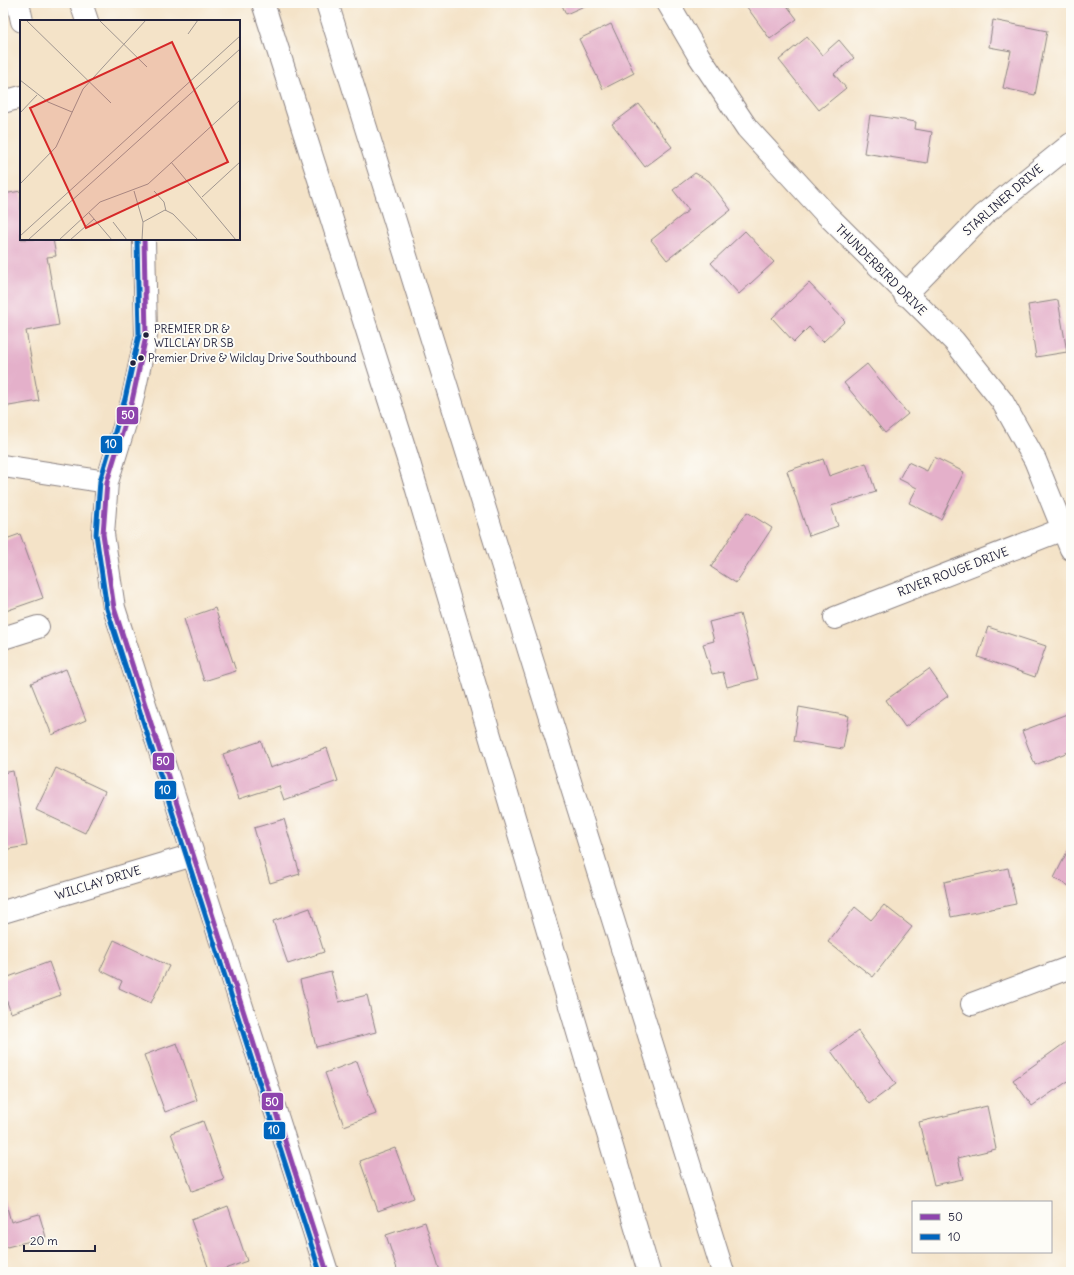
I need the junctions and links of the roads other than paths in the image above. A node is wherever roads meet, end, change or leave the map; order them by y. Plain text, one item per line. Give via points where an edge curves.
1 (18, 3) edge
2 (82, 3) edge
3 (263, 3) edge
4 (327, 3) edge
5 (668, 3) edge
6 (22, 20) edge
7 (87, 20) edge
8 (20, 97) edge
9 (3, 102) edge
10 (1071, 144) edge
11 (144, 240) edge
12 (905, 295) junction
13 (3, 466) edge
14 (107, 482) junction
15 (1068, 535) edge
16 (835, 618) dead end
17 (38, 627) dead end
18 (3, 638) edge
19 (193, 855) junction
20 (3, 912) edge
21 (1071, 967) edge
22 (972, 1004) dead end
23 (327, 1272) edge
24 (649, 1272) edge
25 (723, 1272) edge

1 - 6 main road
2 - 7 main road
3 - 24 main road via 407,456
4 - 25 main road
5 - 12 main road, THUNDERBIRD DRIVE via 699,56 747,128
8 - 9 main road
10 - 12 main road, STARLINER DRIVE via 982,215
11 - 14 main road via 146,336 132,401
12 - 15 main road, THUNDERBIRD DRIVE via 954,341 1002,402 1035,460
13 - 14 main road
14 - 19 main road via 103,534 114,608
15 - 16 main road, RIVER ROUGE DRIVE
17 - 18 main road
19 - 20 main road, WILCLAY DRIVE
19 - 23 main road
21 - 22 main road

